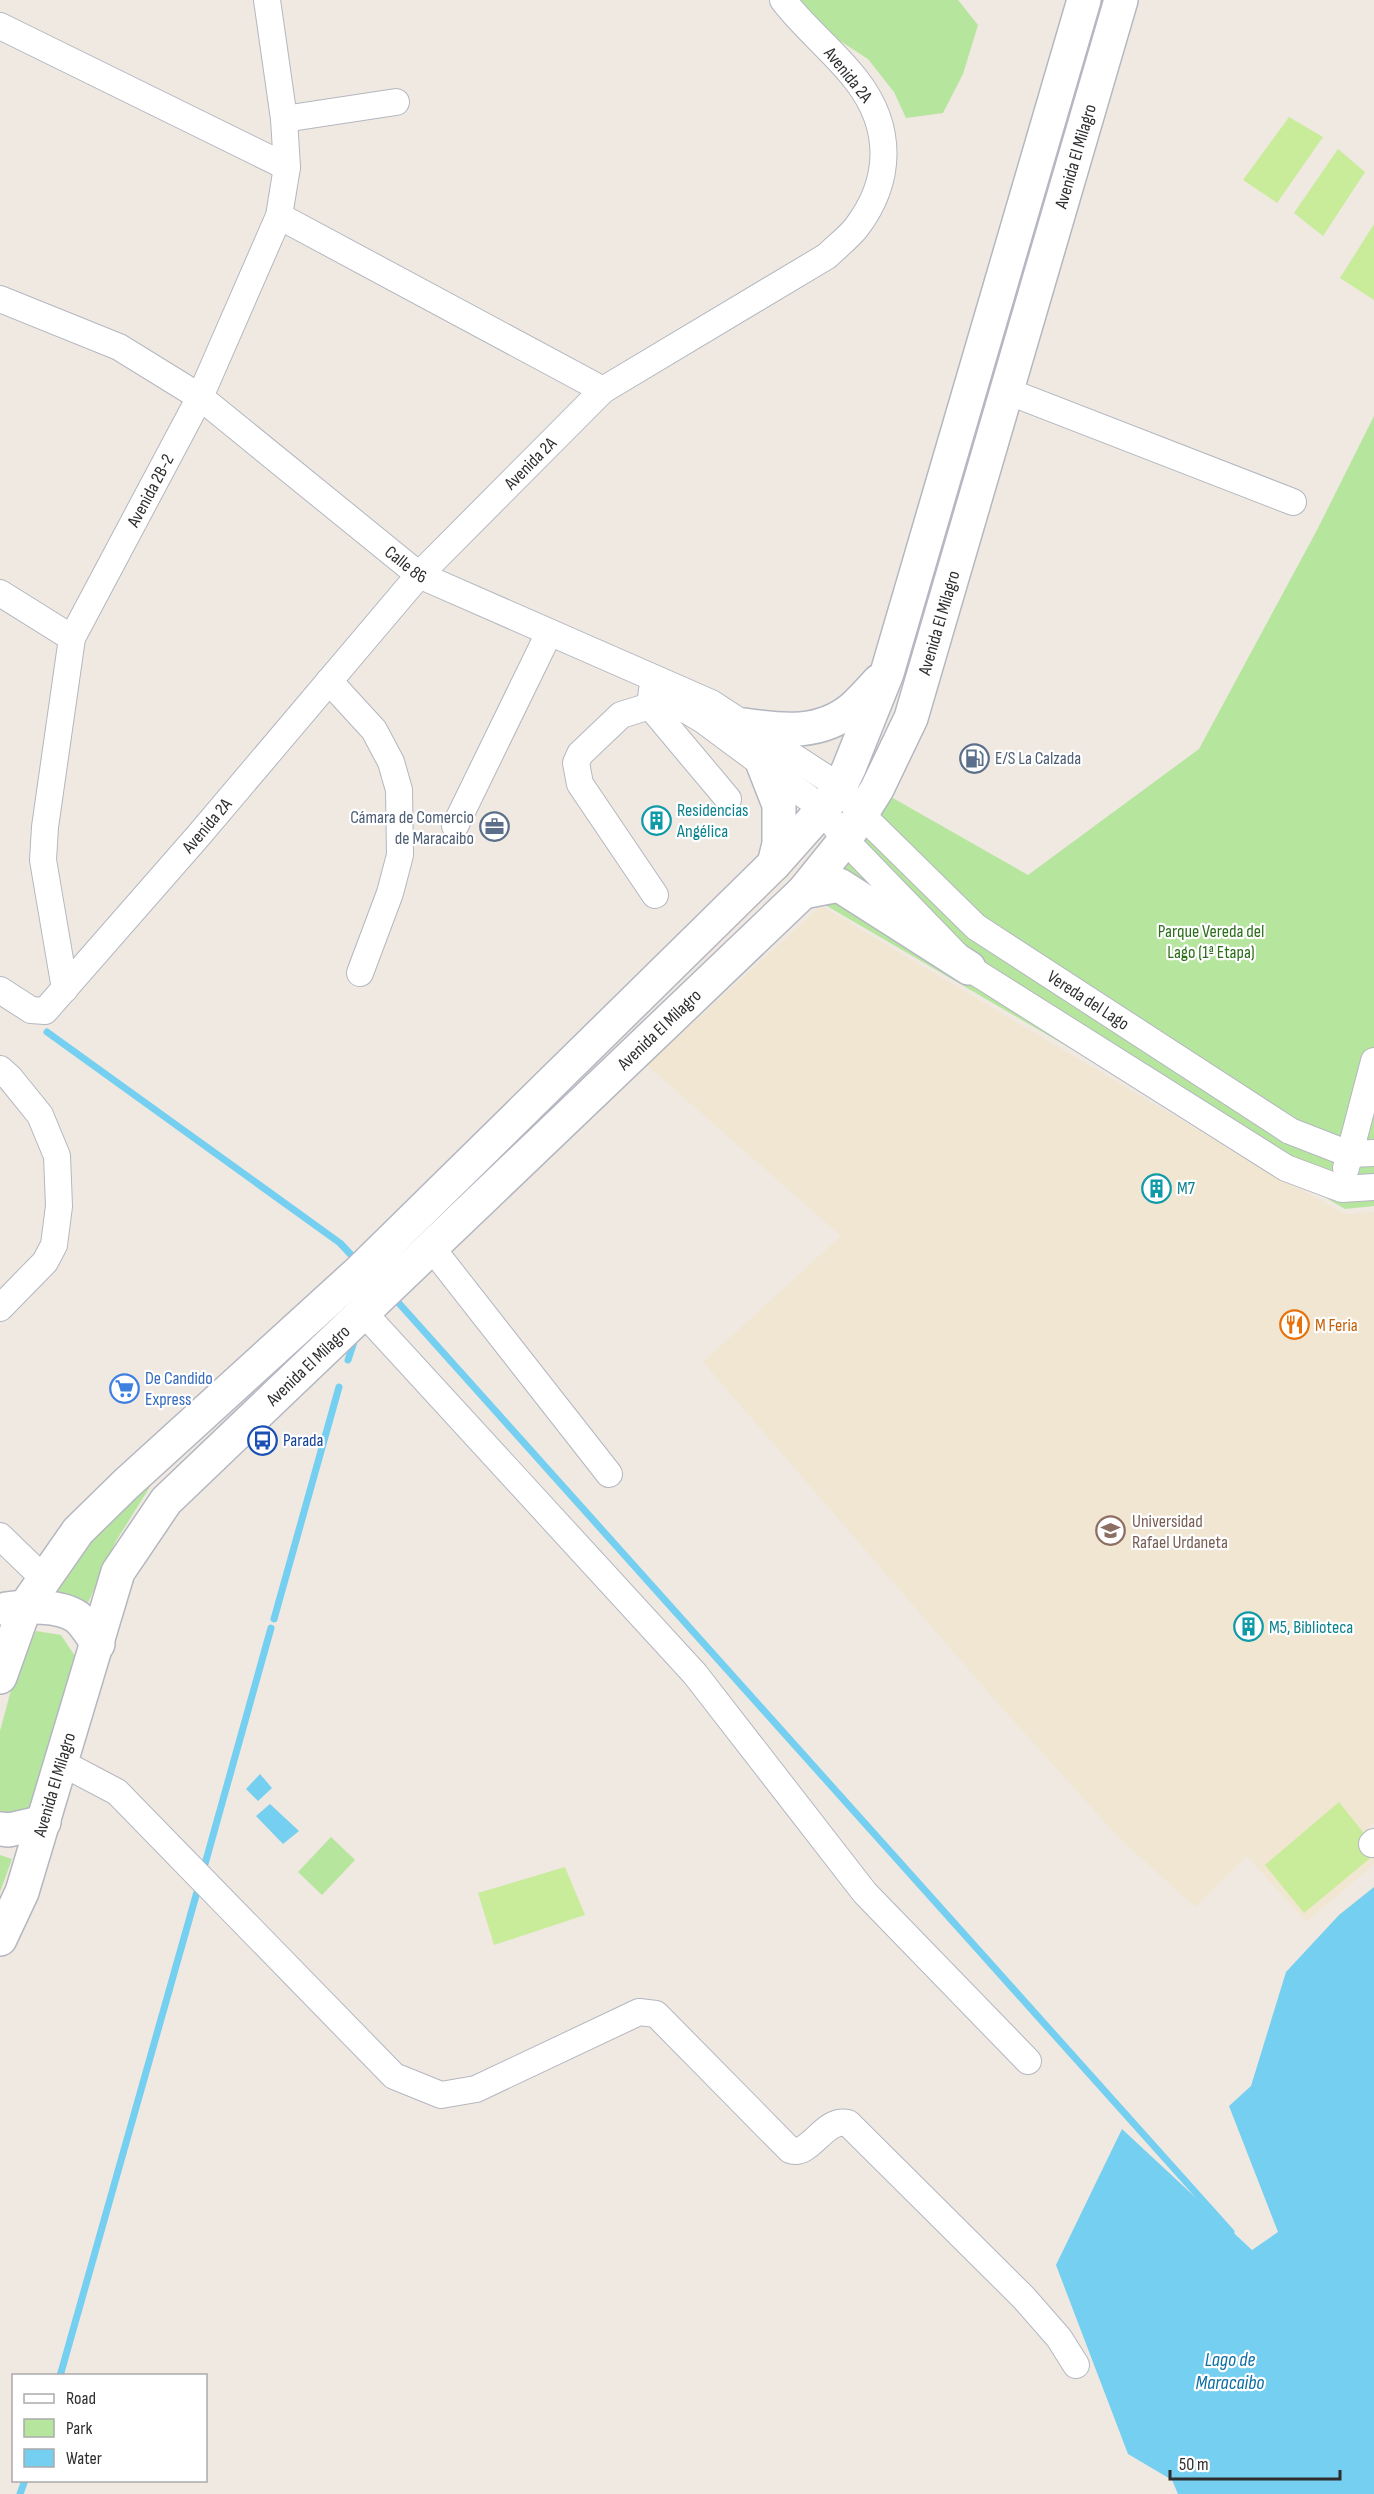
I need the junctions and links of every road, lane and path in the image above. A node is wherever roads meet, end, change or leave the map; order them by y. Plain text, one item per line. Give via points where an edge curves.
1 (267, 0) edge
2 (783, 0) edge
3 (1084, 0) edge
4 (1121, 0) edge
5 (0, 26) edge
6 (396, 102) dead end
7 (284, 119) junction
8 (287, 167) junction
9 (279, 216) junction
10 (0, 299) edge
11 (603, 390) junction
12 (1007, 391) junction
13 (200, 397) junction
14 (1293, 502) dead end
15 (419, 575) junction
16 (0, 593) edge
17 (72, 638) junction
18 (560, 638) junction
19 (887, 673) junction
20 (329, 681) junction
21 (651, 698) junction
22 (744, 725) junction
23 (763, 764) junction
24 (832, 798) junction
25 (728, 799) dead end
26 (455, 826) dead end
27 (853, 827) junction
28 (774, 864) junction
29 (803, 892) junction
30 (655, 895) dead end
31 (969, 968) junction
32 (360, 973) dead end
33 (65, 989) junction
34 (0, 990) edge
35 (1374, 1061) edge
36 (0, 1069) edge
37 (1361, 1154) edge
38 (1374, 1187) edge
39 (1342, 1189) junction
40 (431, 1247) junction
41 (0, 1308) edge
42 (363, 1312) junction
43 (609, 1474) dead end
44 (74, 1535) junction
45 (0, 1536) edge
46 (36, 1570) junction
47 (8, 1608) edge
48 (98, 1644) junction
49 (0, 1677) edge
50 (62, 1763) junction
51 (44, 1822) junction
52 (0, 1829) edge
53 (0, 1939) edge
54 (1029, 2061) dead end
55 (1076, 2366) dead end

1 - 7 street, Avenida 2B-2
2 - 11 street, Avenida 2A via 857,81 877,112 884,138 881,177 871,206 855,229 827,256
3 - 19 main road, Avenida El Milagro
4 - 12 main road, Avenida El Milagro
5 - 8 street
6 - 7 street
7 - 8 street, Avenida 2B-2
8 - 9 street, Avenida 2B-2
9 - 11 street
9 - 13 street, Avenida 2B-2
10 - 13 street, Calle 86 via 119,347
11 - 15 street, Avenida 2A
12 - 14 street
12 - 27 main road, Avenida El Milagro via 911,718 877,789
13 - 15 street, Calle 86
13 - 17 street, Avenida 2B-2
15 - 18 street, Calle 86
15 - 20 street, Avenida 2A
16 - 17 street
17 - 33 street, Avenida 2B-2 via 43,860
18 - 21 street
18 - 22 street, Calle 86 via 711,703
18 - 26 street
19 - 22 main road via 852,709 822,726 784,731
19 - 24 main road, Avenida El Milagro via 858,748
20 - 32 street via 374,729 391,762 399,790 400,855
20 - 33 street, Avenida 2A
21 - 23 street via 703,720
21 - 25 street
21 - 30 street via 614,720 576,763 580,784
22 - 24 street, Calle 86
23 - 24 street
23 - 28 main road via 779,805 779,844
24 - 27 street, Vereda del Lago
24 - 28 main road, Avenida El Milagro
27 - 29 main road, Avenida El Milagro
27 - 31 street, Vereda del Lago
27 - 37 street, Vereda del Lago via 976,927 1290,1131
28 - 44 main road, Avenida El Milagro via 359,1272
29 - 31 main road via 839,885
29 - 40 main road, Avenida El Milagro
31 - 39 street, Vereda del Lago via 1286,1168
33 - 34 street, Avenida 2A via 45,1011 39,1012 23,1007
35 - 37 street
36 - 41 street via 40,1115 57,1156 59,1206 54,1245 45,1262
37 - 39 street
38 - 39 street, Vereda del Lago
40 - 42 main road, Avenida El Milagro
40 - 43 street
42 - 48 main road, Avenida El Milagro via 166,1502 118,1572
42 - 54 street via 695,1674 865,1893
44 - 46 street
44 - 47 main road, Avenida El Milagro
45 - 46 street
46 - 47 street
47 - 48 main road via 49,1608 77,1617
47 - 49 main road, Avenida El Milagro
48 - 50 main road, Avenida El Milagro
50 - 51 main road, Avenida El Milagro
50 - 55 street via 117,1792 394,2076 441,2095 476,2090 639,2012 656,2014 790,2150 802,2150 834,2123 848,2122 1024,2298 1059,2338
51 - 52 main road
51 - 53 main road, Avenida El Milagro via 22,1892

